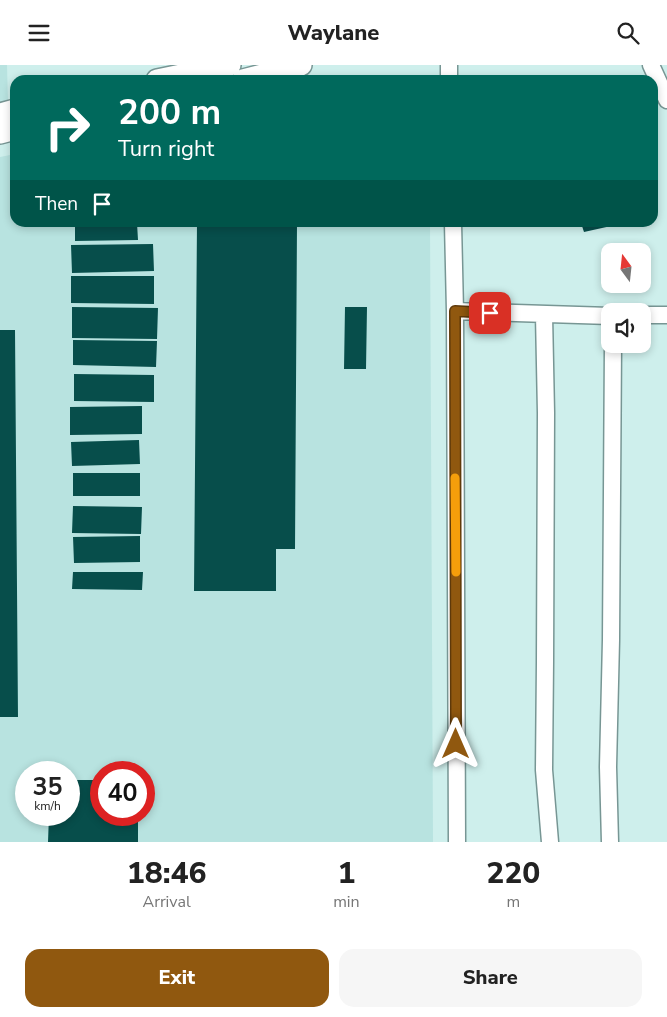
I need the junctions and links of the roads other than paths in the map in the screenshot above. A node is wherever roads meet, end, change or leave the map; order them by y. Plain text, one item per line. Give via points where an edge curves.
1 (230, 65) edge
2 (300, 65) edge
3 (181, 75) edge
4 (262, 75) edge
5 (658, 80) edge
6 (667, 100) edge
7 (452, 227) edge
8 (455, 311) junction
9 (544, 315) junction
10 (601, 315) edge
11 (651, 315) edge
12 (667, 315) edge
13 (612, 353) edge
14 (457, 842) edge
15 (550, 842) edge
16 (610, 842) edge

1 - 3 main road
2 - 4 main road
5 - 6 street
7 - 8 street
8 - 9 street
8 - 14 street
9 - 10 street
9 - 15 street via 544,770
11 - 12 street
13 - 16 street

